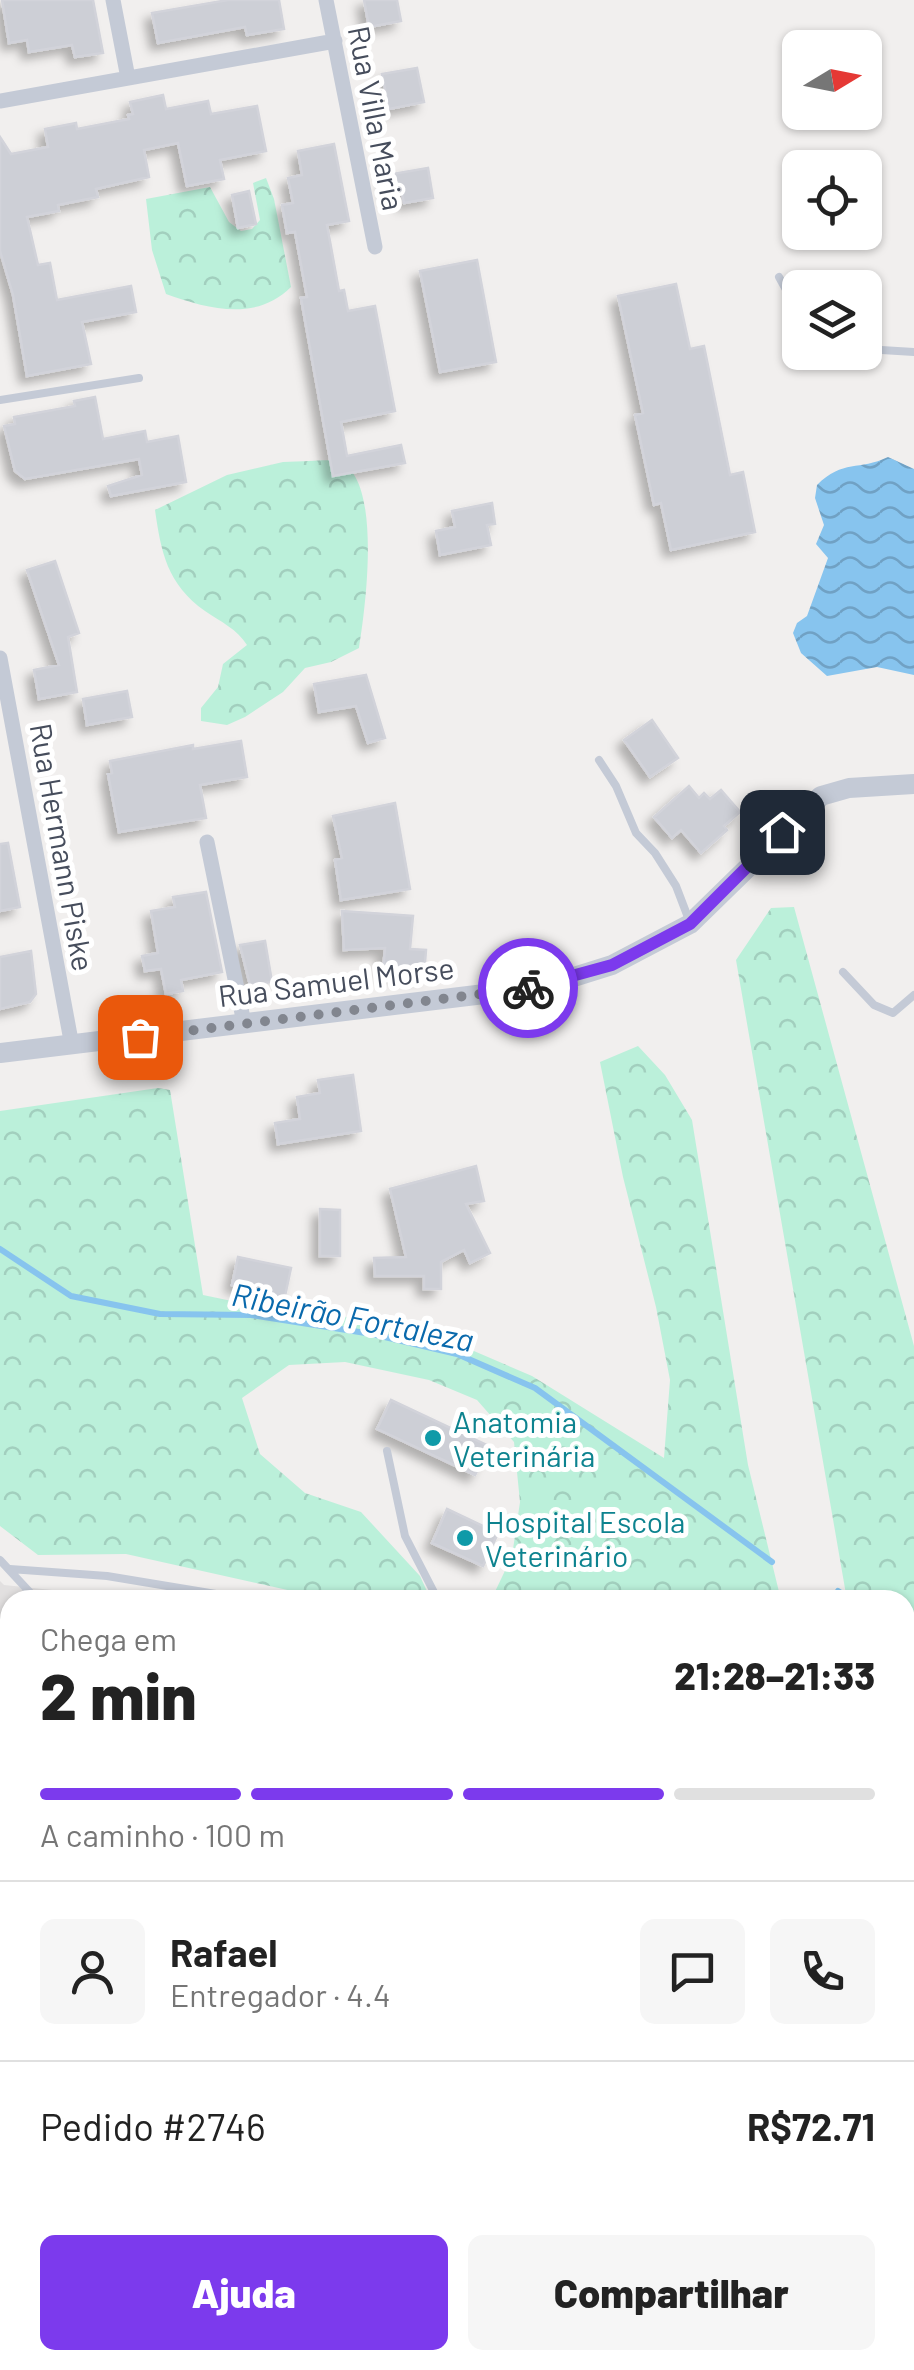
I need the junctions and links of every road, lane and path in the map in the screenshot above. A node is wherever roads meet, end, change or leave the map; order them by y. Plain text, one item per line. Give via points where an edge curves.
1 (113, 0) edge
2 (326, 0) edge
3 (335, 42) junction
4 (128, 78) junction
5 (0, 101) edge
6 (375, 247) dead end
7 (779, 277) dead end
8 (782, 282) edge
9 (882, 350) edge
10 (914, 352) edge
11 (139, 378) dead end
12 (0, 400) edge
13 (0, 658) edge
14 (599, 760) dead end
15 (914, 784) edge
16 (207, 842) dead end
17 (690, 924) junction
18 (843, 972) dead end
19 (914, 995) edge
20 (244, 1023) junction
21 (72, 1046) junction
22 (0, 1053) edge
23 (387, 1451) dead end
24 (0, 1560) edge
25 (10, 1569) junction
26 (28, 1590) edge
27 (191, 1590) edge
28 (433, 1590) edge

1 - 4 street
2 - 3 street, Rua Villa Maria
3 - 4 street
3 - 6 street, Rua Villa Maria
4 - 5 street
7 - 8 lane
9 - 10 lane
11 - 12 lane
13 - 21 street, Rua Hermann Piske
14 - 17 lane via 636,832 676,886
15 - 17 street, Rua Samuel Morse via 821,796
16 - 20 street
17 - 20 street, Rua Samuel Morse via 612,965 542,987
18 - 19 lane via 883,1011 892,1013
20 - 21 street, Rua Samuel Morse
21 - 22 street, Rua Samuel Morse
23 - 28 lane via 405,1536
24 - 25 lane
25 - 26 lane
25 - 27 lane

